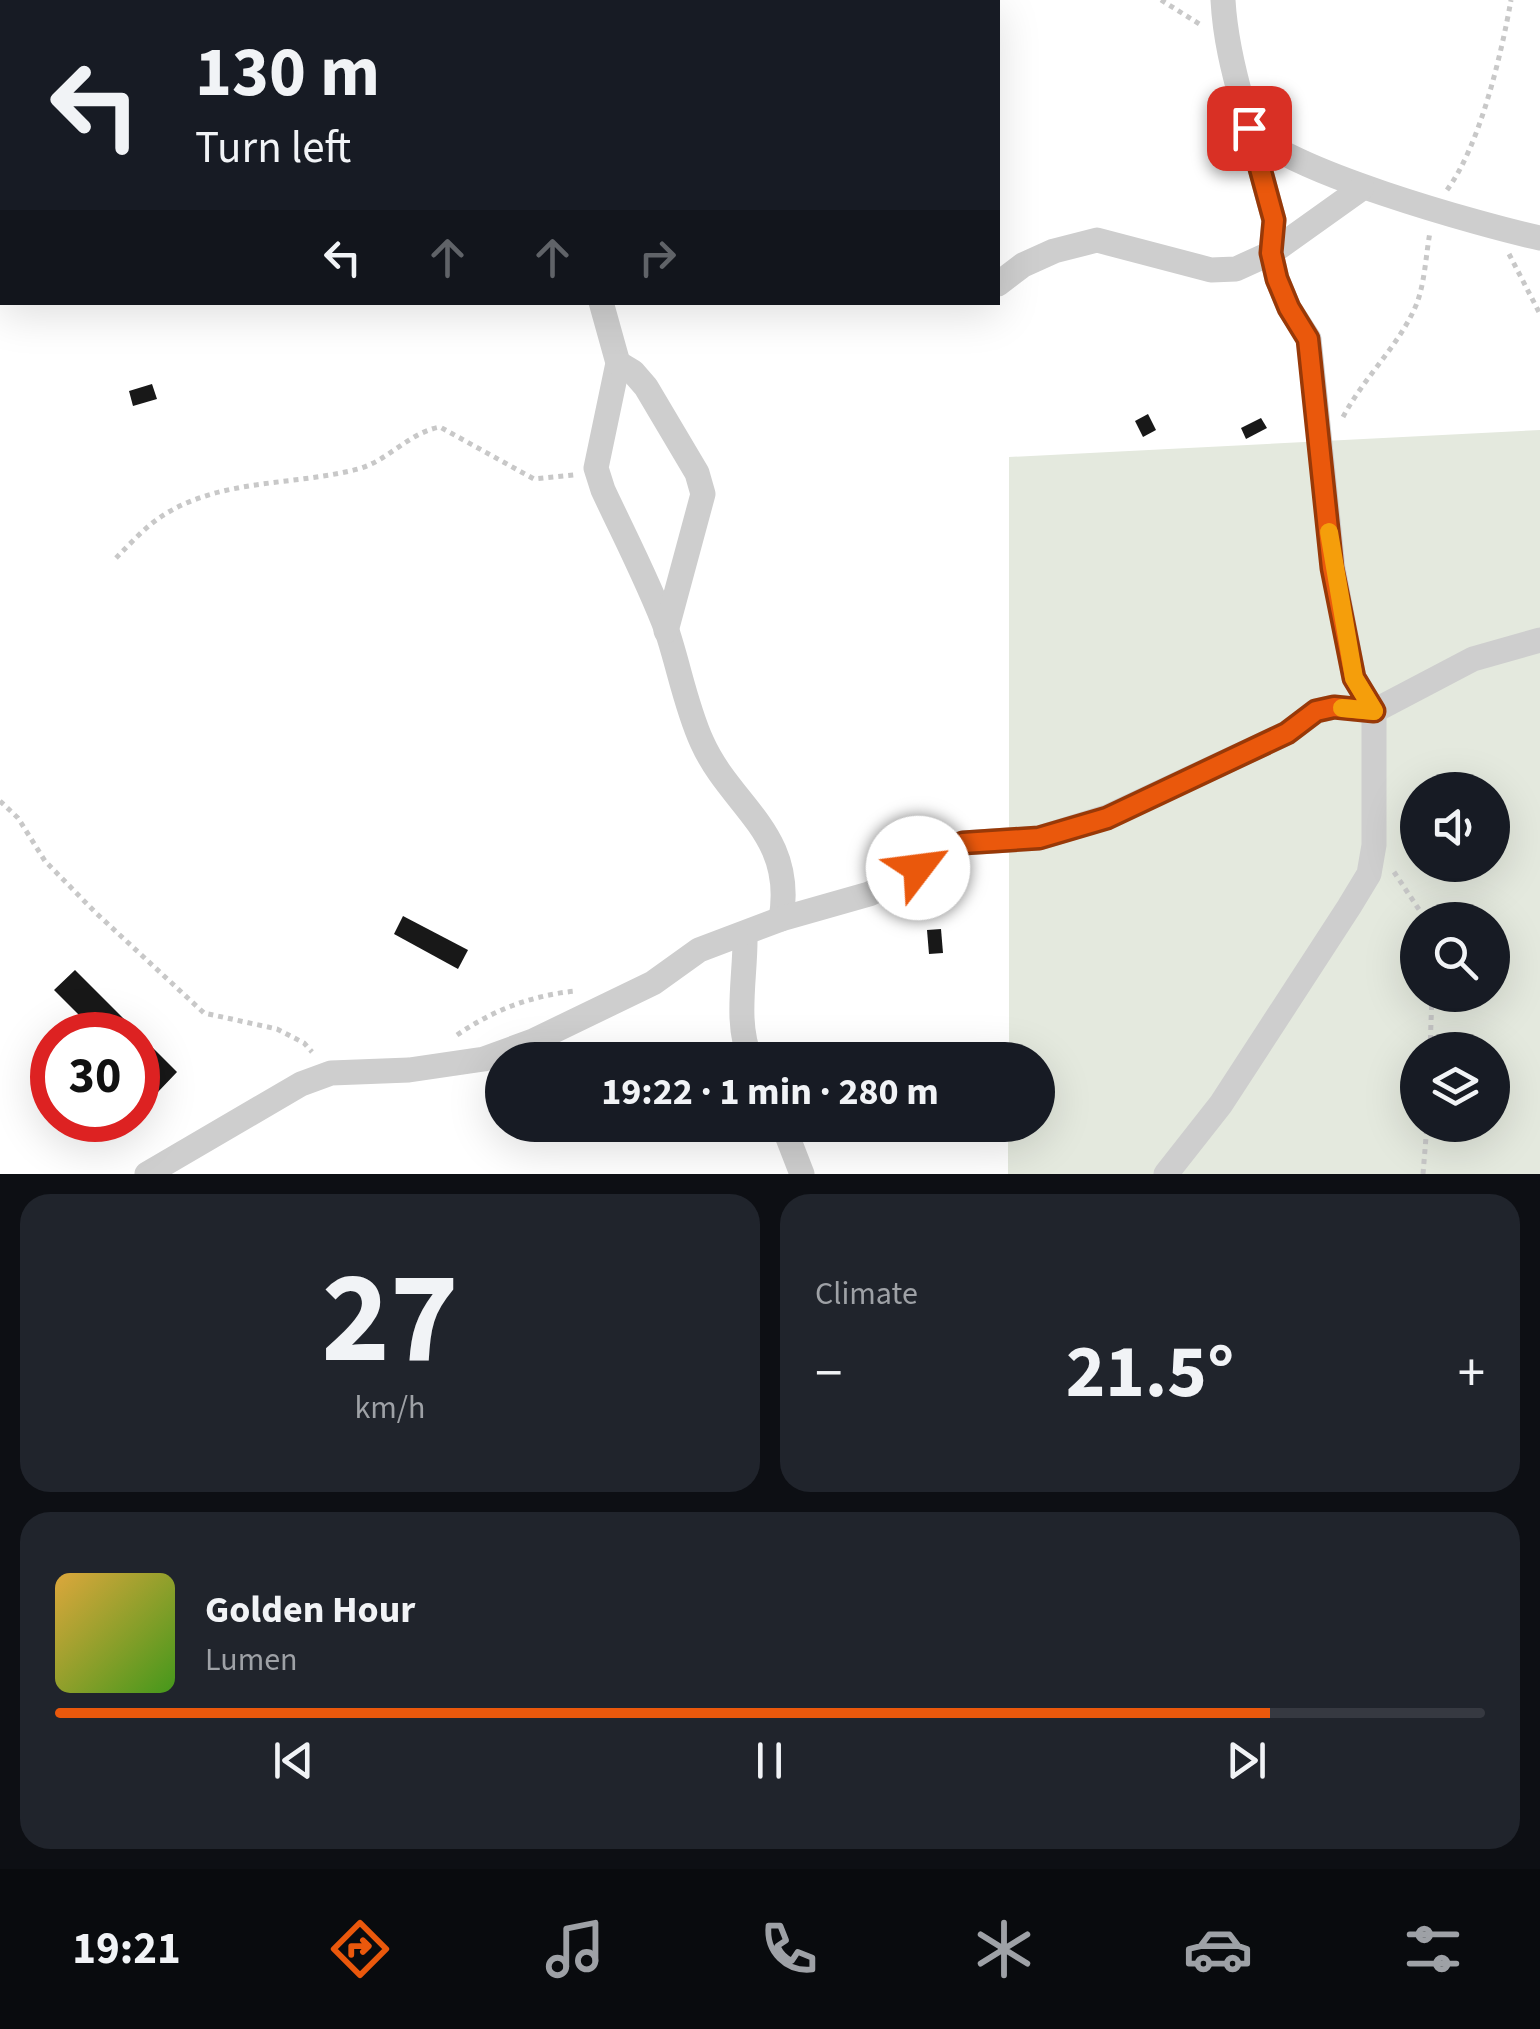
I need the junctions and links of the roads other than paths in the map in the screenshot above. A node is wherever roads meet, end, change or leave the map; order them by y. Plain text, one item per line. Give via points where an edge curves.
1 (1223, 0) edge
2 (1249, 128) junction
3 (1362, 188) junction
4 (1540, 238) edge
5 (1271, 253) junction
6 (1000, 282) edge
7 (603, 305) edge
8 (618, 363) junction
9 (666, 631) junction
10 (1540, 640) edge
11 (1374, 711) junction
12 (781, 919) junction
13 (745, 935) junction
14 (745, 1042) edge
15 (790, 1142) edge
16 (146, 1174) edge
17 (802, 1174) edge
18 (1166, 1174) edge

1 - 2 street via 1226,41
2 - 3 street via 1270,145
2 - 5 street via 1274,220
3 - 4 street
3 - 5 street
5 - 6 street via 1236,270 1210,270 1097,240 1054,251
5 - 11 street via 1289,308 1308,339 1332,568 1354,678
7 - 8 street
8 - 9 street via 596,468
8 - 9 street via 646,387 703,494
9 - 12 street via 702,744 764,829 779,865
10 - 11 street via 1473,659
11 - 12 street via 1316,711 1287,733 1107,818 1039,838 963,843 898,882
11 - 18 street via 1369,874 1221,1104
12 - 13 street
13 - 14 street
13 - 16 street via 699,950 653,983 484,1059 331,1073 301,1084
15 - 17 street

